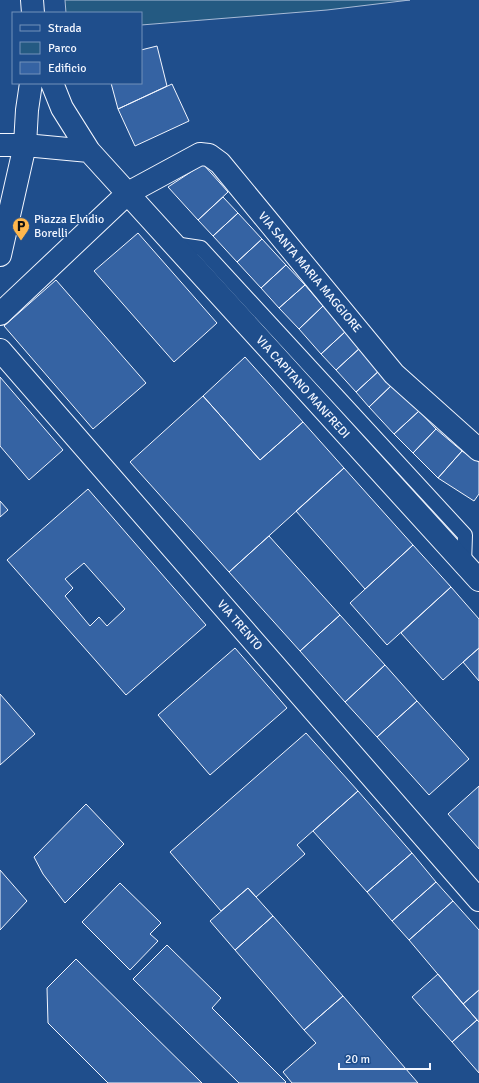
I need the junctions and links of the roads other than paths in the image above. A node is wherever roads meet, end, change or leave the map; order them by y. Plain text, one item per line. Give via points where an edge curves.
1 (32, 0) edge
2 (33, 12) edge
3 (31, 84) edge
4 (52, 84) edge
5 (0, 145) edge
6 (25, 145) junction
7 (89, 151) junction
8 (128, 193) junction
9 (0, 255) edge
10 (0, 314) edge
11 (0, 350) edge
12 (479, 450) edge
13 (479, 580) edge
14 (479, 900) edge

1 - 2 street
3 - 6 street
4 - 7 street via 62,108
5 - 6 street
6 - 7 street
6 - 9 street
7 - 8 street
8 - 10 street
8 - 12 street, VIA SANTA MARIA MAGGIORE via 200,154 209,155 220,163 394,374
8 - 13 street, VIA CAPITANO MANFREDI
11 - 14 street, VIA TRENTO

